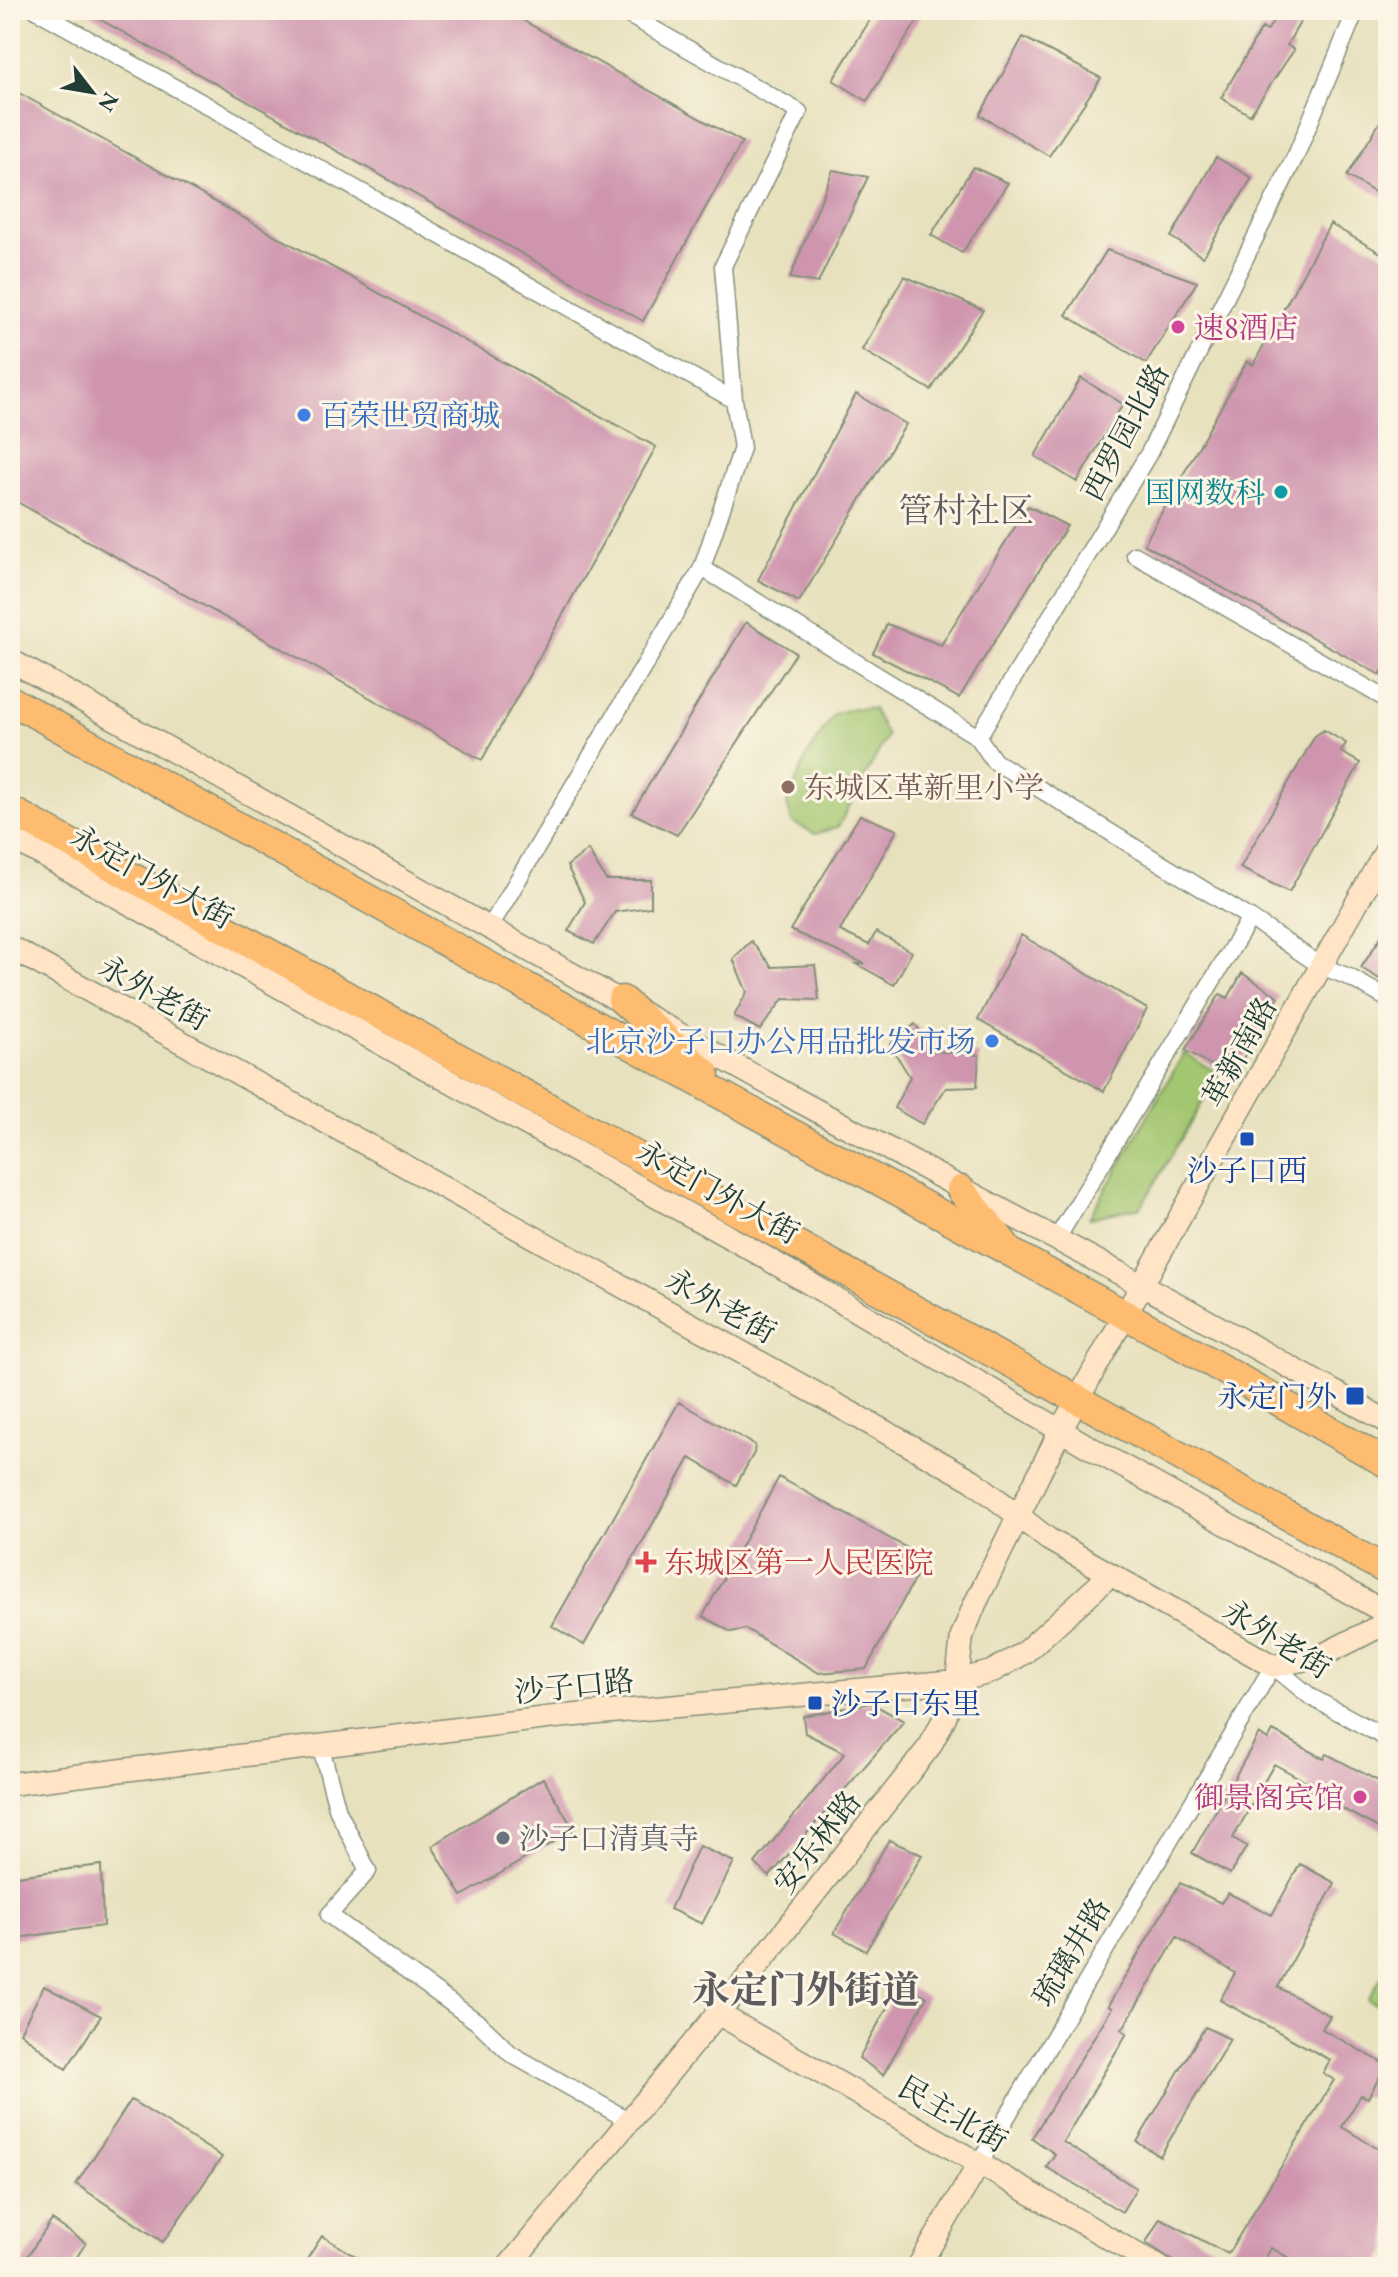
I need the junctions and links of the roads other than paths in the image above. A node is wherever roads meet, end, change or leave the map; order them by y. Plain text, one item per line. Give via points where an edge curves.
1 (36, 10) edge
2 (620, 10) edge
3 (1356, 10) edge
4 (734, 400) junction
5 (1135, 555) dead end
6 (702, 568) junction
7 (10, 660) edge
8 (10, 700) edge
9 (1388, 700) edge
10 (978, 737) junction
11 (10, 810) edge
12 (10, 837) edge
13 (1388, 847) edge
14 (1250, 918) junction
15 (490, 927) junction
16 (10, 947) edge
17 (1321, 966) junction
18 (1388, 999) edge
19 (622, 1000) junction
20 (748, 1110) junction
21 (961, 1190) junction
22 (1056, 1240) junction
23 (1013, 1255) junction
24 (1142, 1286) junction
25 (1125, 1315) junction
26 (1077, 1400) junction
27 (1388, 1422) edge
28 (1061, 1429) junction
29 (1388, 1464) edge
30 (1018, 1515) junction
31 (1388, 1571) edge
32 (1110, 1575) junction
33 (1388, 1614) edge
34 (1388, 1622) edge
35 (1273, 1666) junction
36 (957, 1681) junction
37 (1388, 1739) edge
38 (320, 1744) junction
39 (10, 1784) edge
40 (717, 2013) junction
41 (628, 2120) junction
42 (979, 2164) junction
43 (510, 2266) edge
44 (918, 2267) edge
45 (1159, 2267) edge

1 - 4 street
2 - 4 street via 799,112 723,266
3 - 10 street, 西罗园北路 via 1297,153 1149,453
4 - 6 street via 742,448
5 - 9 street
6 - 10 street
6 - 15 street
7 - 15 street
8 - 20 highway
10 - 14 street via 994,761
11 - 26 highway, 永定门外大街
12 - 28 street, 永定门外大街 via 742,1244
13 - 17 street, 革新南路
14 - 17 street
14 - 22 street
15 - 19 street
16 - 30 street, 永外老街 via 972,1480
17 - 18 street
17 - 24 street, 革新南路
19 - 20 highway
19 - 21 street
20 - 23 highway
21 - 22 street
21 - 23 highway
22 - 24 street
23 - 25 highway
24 - 25 street, 革新南路
24 - 27 street
25 - 26 street, 安乐林路
25 - 29 highway
26 - 28 street, 安乐林路
26 - 31 highway, 永定门外大街
28 - 30 street, 安乐林路
28 - 33 street, 永定门外大街
30 - 32 street, 永外老街
30 - 36 street, 安乐林路 via 962,1636
32 - 35 street, 永外老街
32 - 36 street, 沙子口路 via 1024,1653 991,1672
34 - 35 street via 1321,1656
35 - 37 street, 永外老街 via 1311,1697
35 - 42 street, 琉璃井路
36 - 38 street, 沙子口路
36 - 40 street, 安乐林路 via 930,1746
38 - 39 street, 沙子口路
38 - 41 street via 338,1811 368,1871 329,1915 480,2024 511,2054
40 - 41 street, 安乐林路
40 - 42 street, 民主北街
41 - 43 street, 安乐林路
42 - 44 street, 琉璃井路
42 - 45 street, 民主北街

